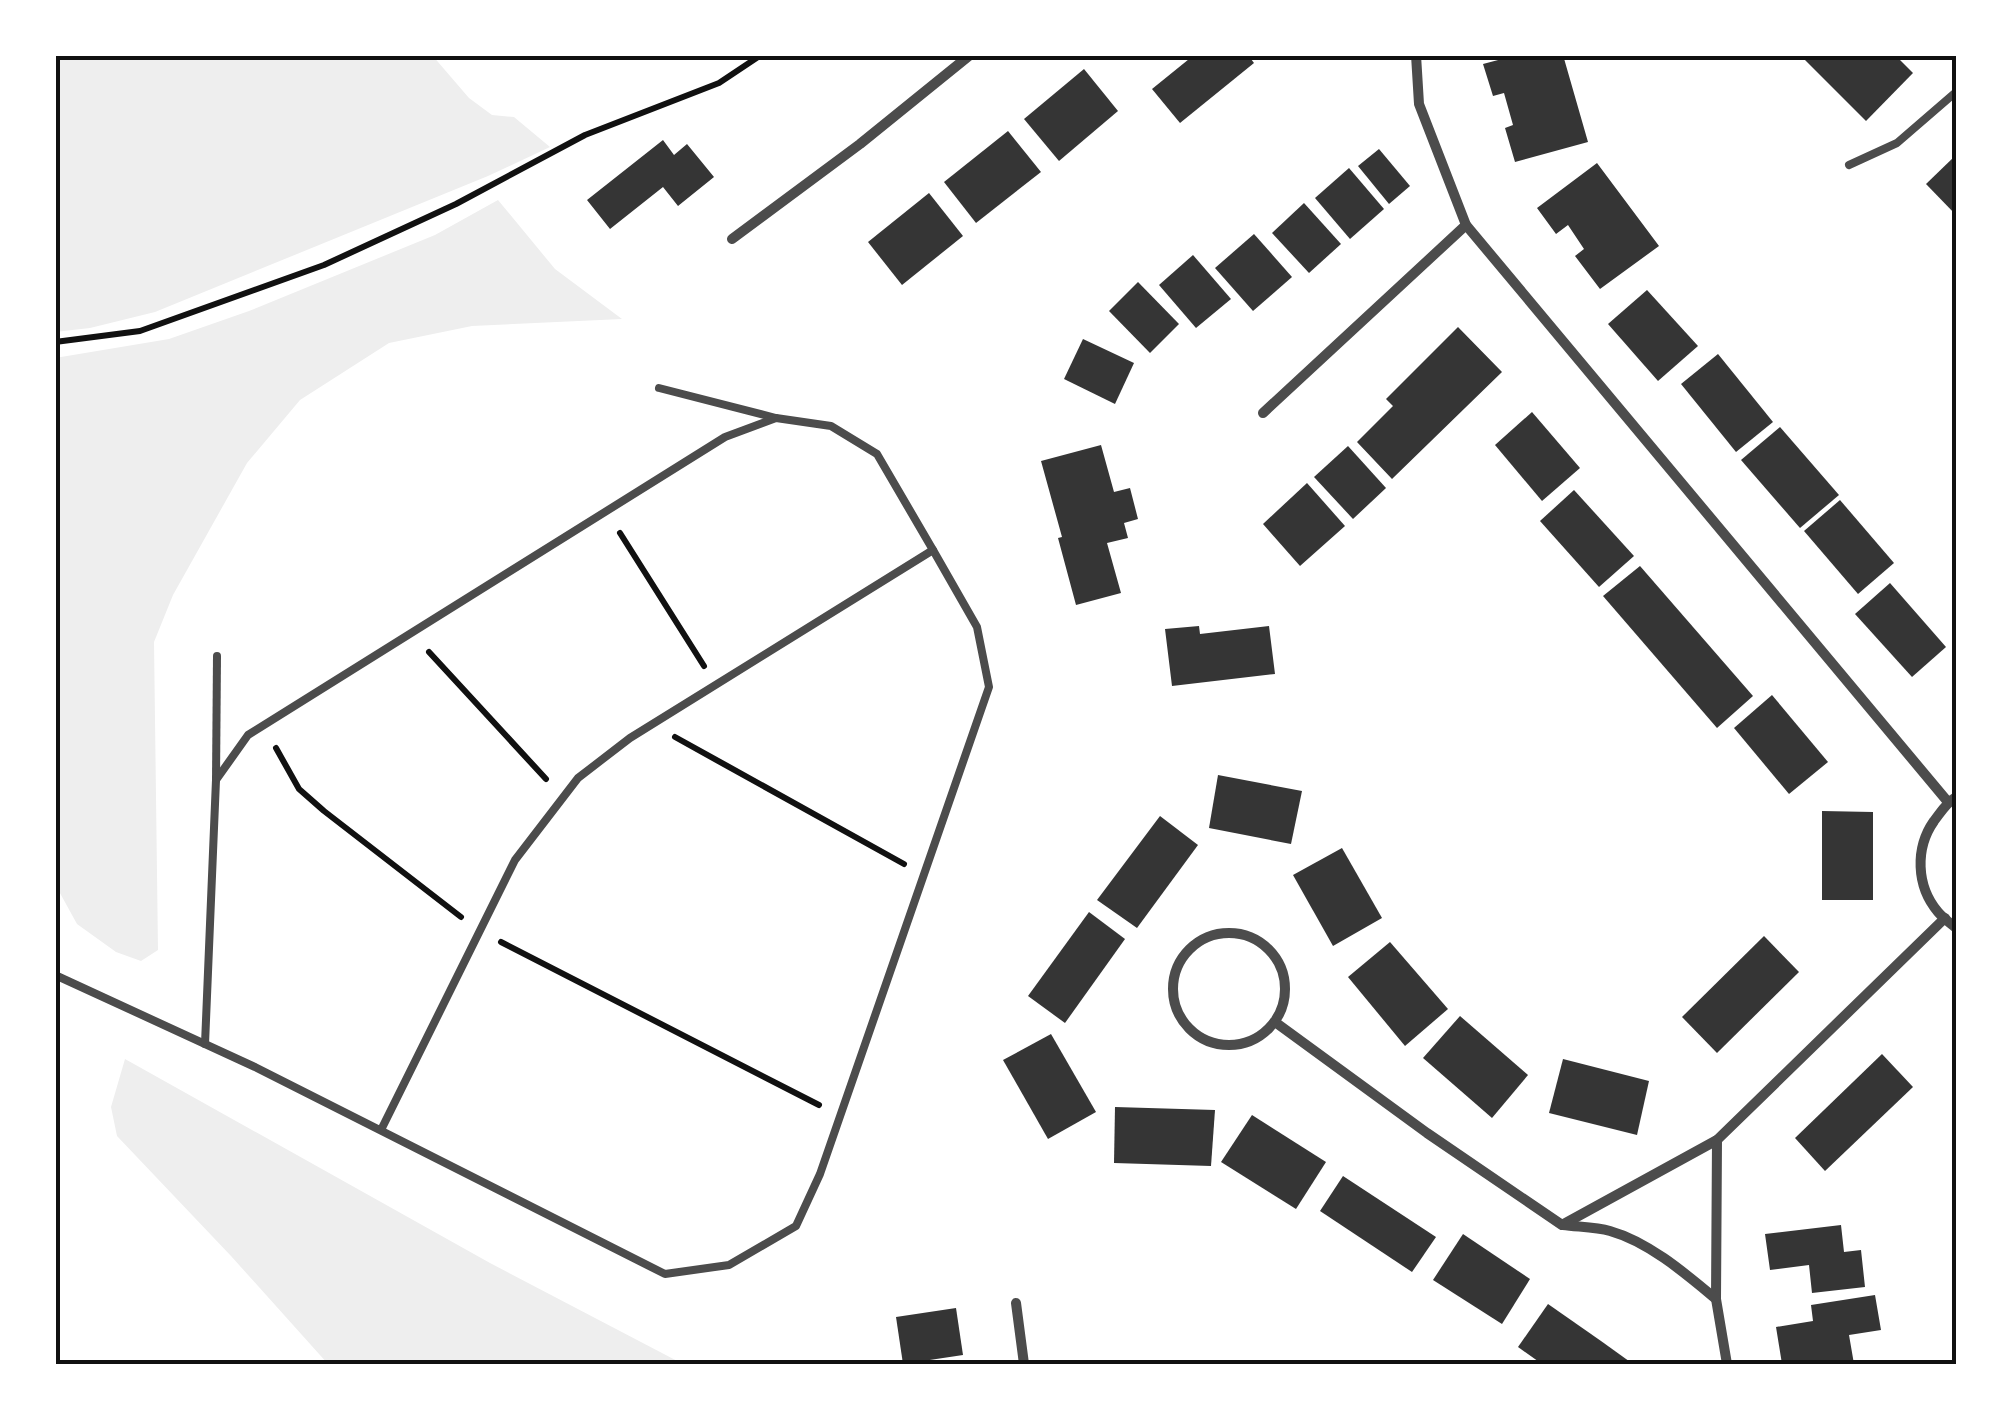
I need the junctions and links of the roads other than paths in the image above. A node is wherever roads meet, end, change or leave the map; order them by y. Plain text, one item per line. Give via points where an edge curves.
1 (970, 55) edge
2 (1416, 55) edge
3 (1956, 92) edge
4 (1849, 165) dead end
5 (1466, 225) junction
6 (732, 239) dead end
7 (660, 388) dead end
8 (1263, 413) dead end
9 (776, 418) junction
10 (933, 550) junction
11 (218, 656) dead end
12 (216, 780) junction
13 (1952, 799) edge
14 (1945, 918) junction
15 (1956, 928) edge
16 (55, 975) edge
17 (1275, 1022) junction
18 (204, 1044) junction
19 (380, 1130) junction
20 (1717, 1140) junction
21 (1562, 1225) junction
22 (1716, 1299) junction
23 (1016, 1303) dead end
24 (1024, 1364) edge
25 (1726, 1364) edge

1 - 6 street
2 - 5 street via 1420,104
3 - 4 lane via 1897,143
5 - 8 street
5 - 13 street
7 - 9 lane
9 - 10 lane via 831,426 876,454
9 - 12 lane via 725,437 248,735
10 - 19 lane via 652,724 578,778 515,860
10 - 19 lane via 977,628 989,687 841,1116 796,1226 728,1265 665,1274
11 - 12 lane
12 - 18 lane
13 - 14 street via 1926,833 1920,860 1923,887
14 - 15 street
14 - 20 street
16 - 18 lane
17 - 17 street via 1231,1046 1198,1037 1172,992 1183,954 1216,933 1235,932 1270,949 1286,985
17 - 21 street
18 - 19 lane
20 - 21 street
20 - 22 street
21 - 22 street via 1610,1231 1651,1250
22 - 25 street
23 - 24 street

